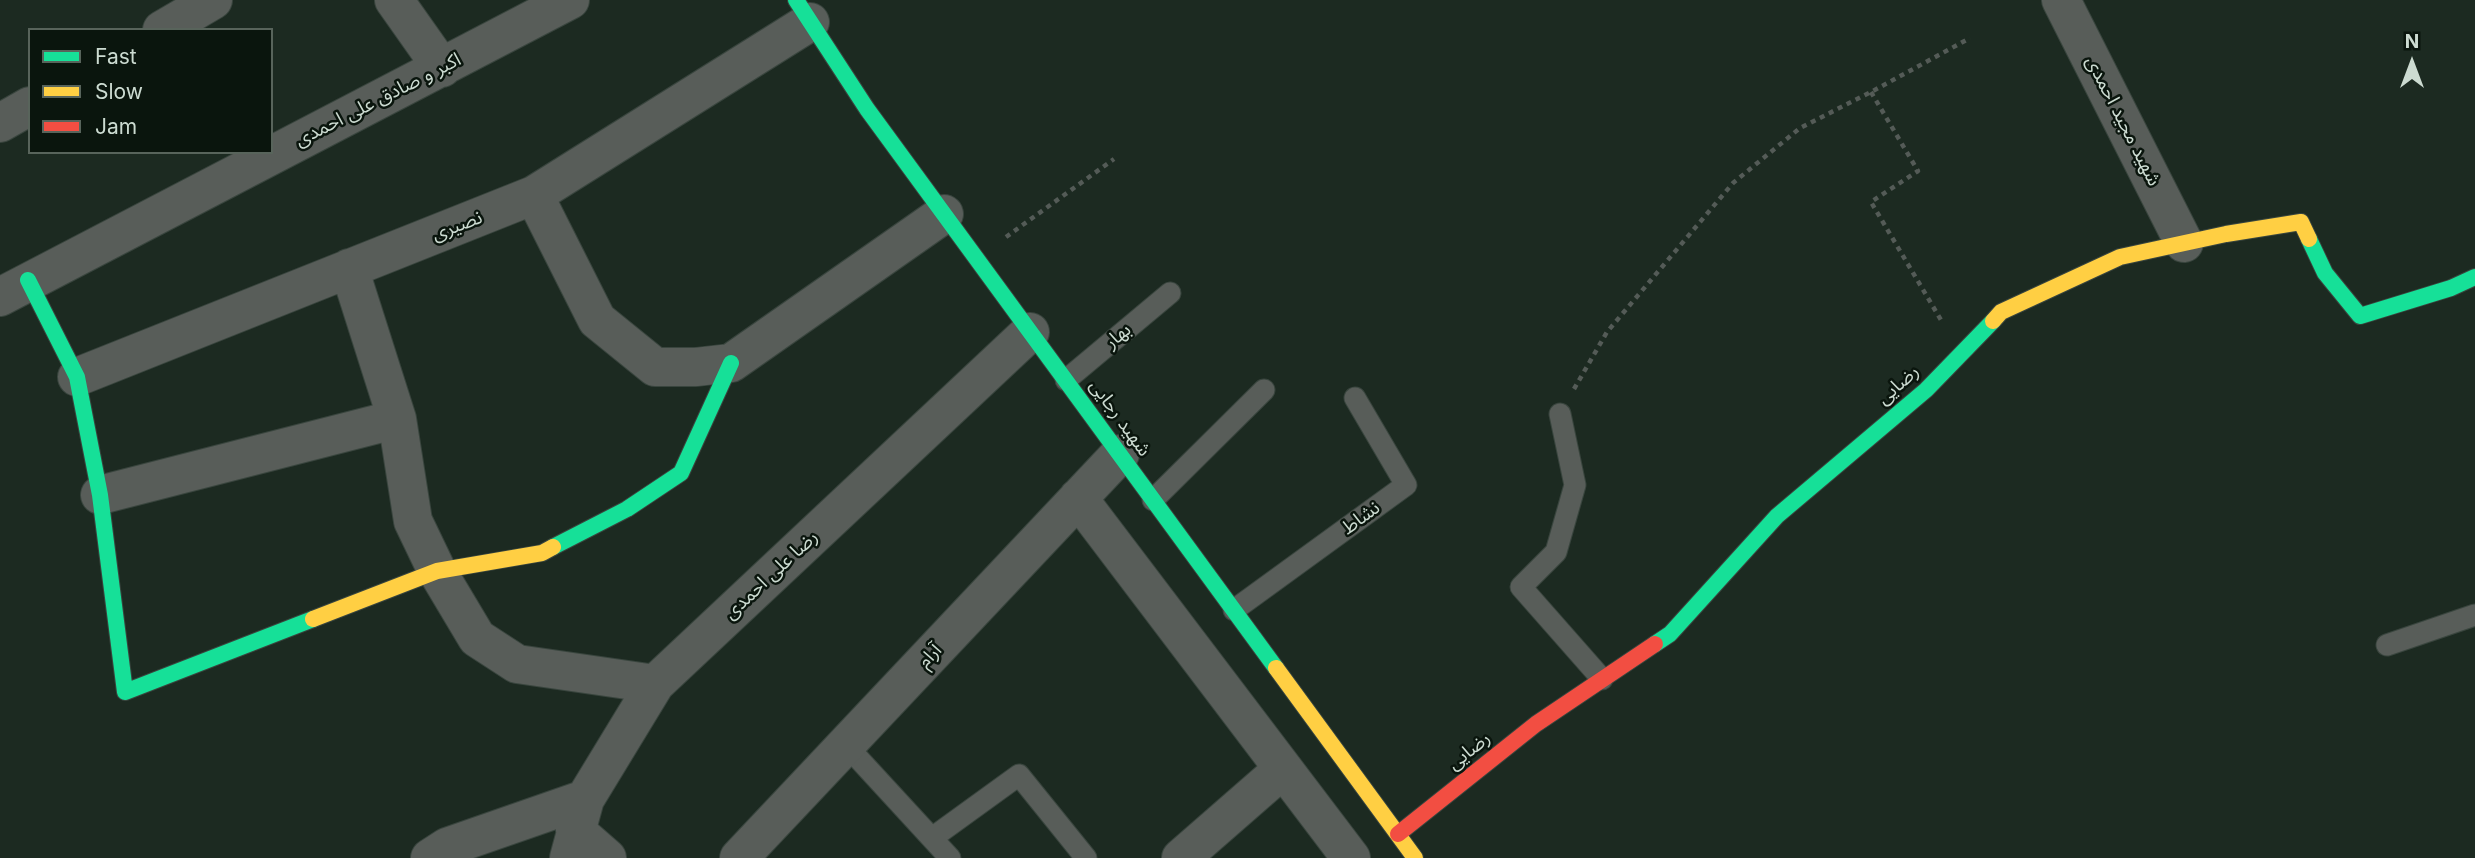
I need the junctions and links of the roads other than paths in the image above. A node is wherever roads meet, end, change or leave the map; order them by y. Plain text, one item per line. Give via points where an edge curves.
1 (213, 0) edge
2 (394, 0) edge
3 (570, 0) edge
4 (2061, 0) edge
5 (803, 11) edge
6 (165, 28) edge
7 (442, 68) junction
8 (28, 107) edge
9 (0, 123) edge
10 (534, 195) junction
11 (944, 214) junction
12 (2185, 243) junction
13 (349, 268) junction
14 (2475, 277) edge
15 (14, 288) edge
16 (1170, 293) dead end
17 (1030, 332) junction
18 (731, 363) junction
19 (77, 377) junction
20 (1066, 380) junction
21 (1264, 390) dead end
22 (1355, 398) dead end
23 (1560, 414) road end
24 (397, 419) junction
25 (1120, 454) junction
26 (100, 495) junction
27 (1078, 498) junction
28 (1153, 500) junction
29 (437, 571) junction
30 (1234, 610) junction
31 (2475, 615) edge
32 (2387, 645) dead end
33 (1602, 679) junction
34 (655, 684) junction
35 (846, 745) junction
36 (1283, 769) junction
37 (576, 829) edge
38 (1398, 835) junction
39 (932, 838) junction
40 (1413, 857) edge
41 (430, 858) edge
42 (607, 858) edge
43 (739, 858) edge
44 (950, 858) edge
45 (1086, 858) edge
46 (1181, 858) edge
47 (1351, 858) edge

1 - 6 street
2 - 7 street
3 - 7 street, اکبر و صادق علی احمدی
4 - 12 street, شهید مجید احمدی
5 - 10 street, نصیری
5 - 11 street, شهید رجایی
7 - 15 street, اکبر و صادق علی احمدی
8 - 9 street
10 - 13 street, نصیری
10 - 18 street via 597,320 655,367
11 - 17 street, شهید رجایی
11 - 18 street
12 - 14 street, رضایی via 2301,222 2325,273 2360,316
12 - 33 street, رضایی via 2120,257 2001,312 1926,390 1777,516 1670,634
13 - 19 street, نصیری
13 - 24 street
15 - 19 street
16 - 20 lane, بهار
17 - 20 street, شهید رجایی
17 - 34 street, رضا علی احمدی
18 - 29 street via 681,473 628,509 542,554
19 - 26 street
20 - 25 street, شهید رجایی
21 - 28 lane
22 - 30 lane, نشاط via 1406,485
23 - 33 lane via 1575,485 1556,552 1521,587
24 - 26 street
24 - 29 street via 413,521
25 - 27 street, آرام
25 - 28 street, شهید رجایی
26 - 29 street via 125,692
27 - 35 street, آرام
27 - 36 street
28 - 30 street, شهید رجایی
29 - 34 street via 477,638 517,664
30 - 38 street, شهید رجایی
31 - 32 lane
33 - 38 street, رضایی via 1536,724
34 - 37 street, رضا علی احمدی
35 - 39 lane
35 - 43 street, آرام
36 - 46 street
36 - 47 street
37 - 41 street via 447,847
37 - 42 street
38 - 40 street, شهید رجایی
39 - 44 lane
39 - 45 lane via 1019,775

